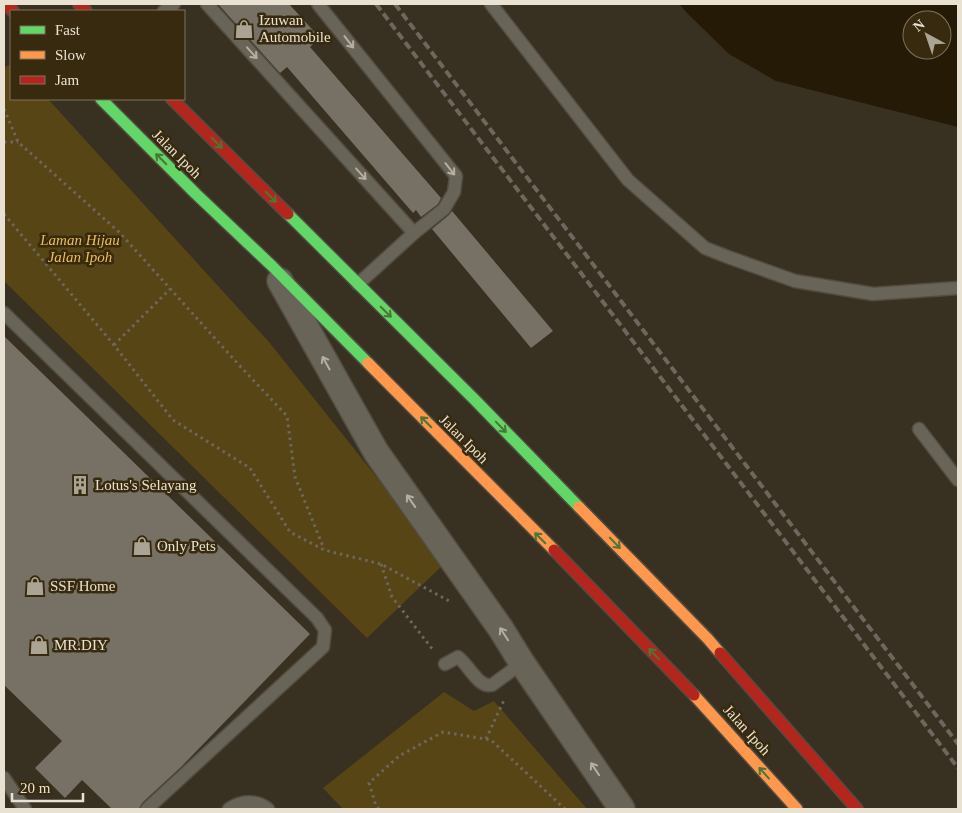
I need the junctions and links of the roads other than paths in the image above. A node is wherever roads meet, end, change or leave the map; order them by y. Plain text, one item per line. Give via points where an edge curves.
1 (207, 4) edge
2 (318, 4) edge
3 (491, 4) edge
4 (102, 100) edge
5 (173, 100) edge
6 (414, 233) junction
7 (272, 266) junction
8 (358, 284) junction
9 (958, 288) edge
10 (4, 313) edge
11 (919, 429) dead end
12 (958, 480) edge
13 (522, 663) junction
14 (445, 664) road end
15 (4, 778) edge
16 (26, 809) edge
17 (148, 809) edge
18 (229, 809) edge
19 (268, 809) edge
20 (622, 809) edge
21 (797, 809) edge
22 (857, 809) edge

1 -> 6 lane
2 -> 6 lane via 456,176 454,192 444,209
3 - 9 lane via 628,180 705,248 796,281 873,294
7 -> 4 highway, Jalan Ipoh
5 -> 8 highway, Jalan Ipoh
6 - 8 lane
13 -> 7 street via 376,452
21 -> 7 highway, Jalan Ipoh via 614,612
8 -> 22 highway, Jalan Ipoh via 708,639
10 - 17 lane via 317,618 325,630 323,647
11 - 12 lane
13 - 14 lane via 487,686 458,657
20 -> 13 street
15 - 16 lane
18 - 19 lane via 254,802

